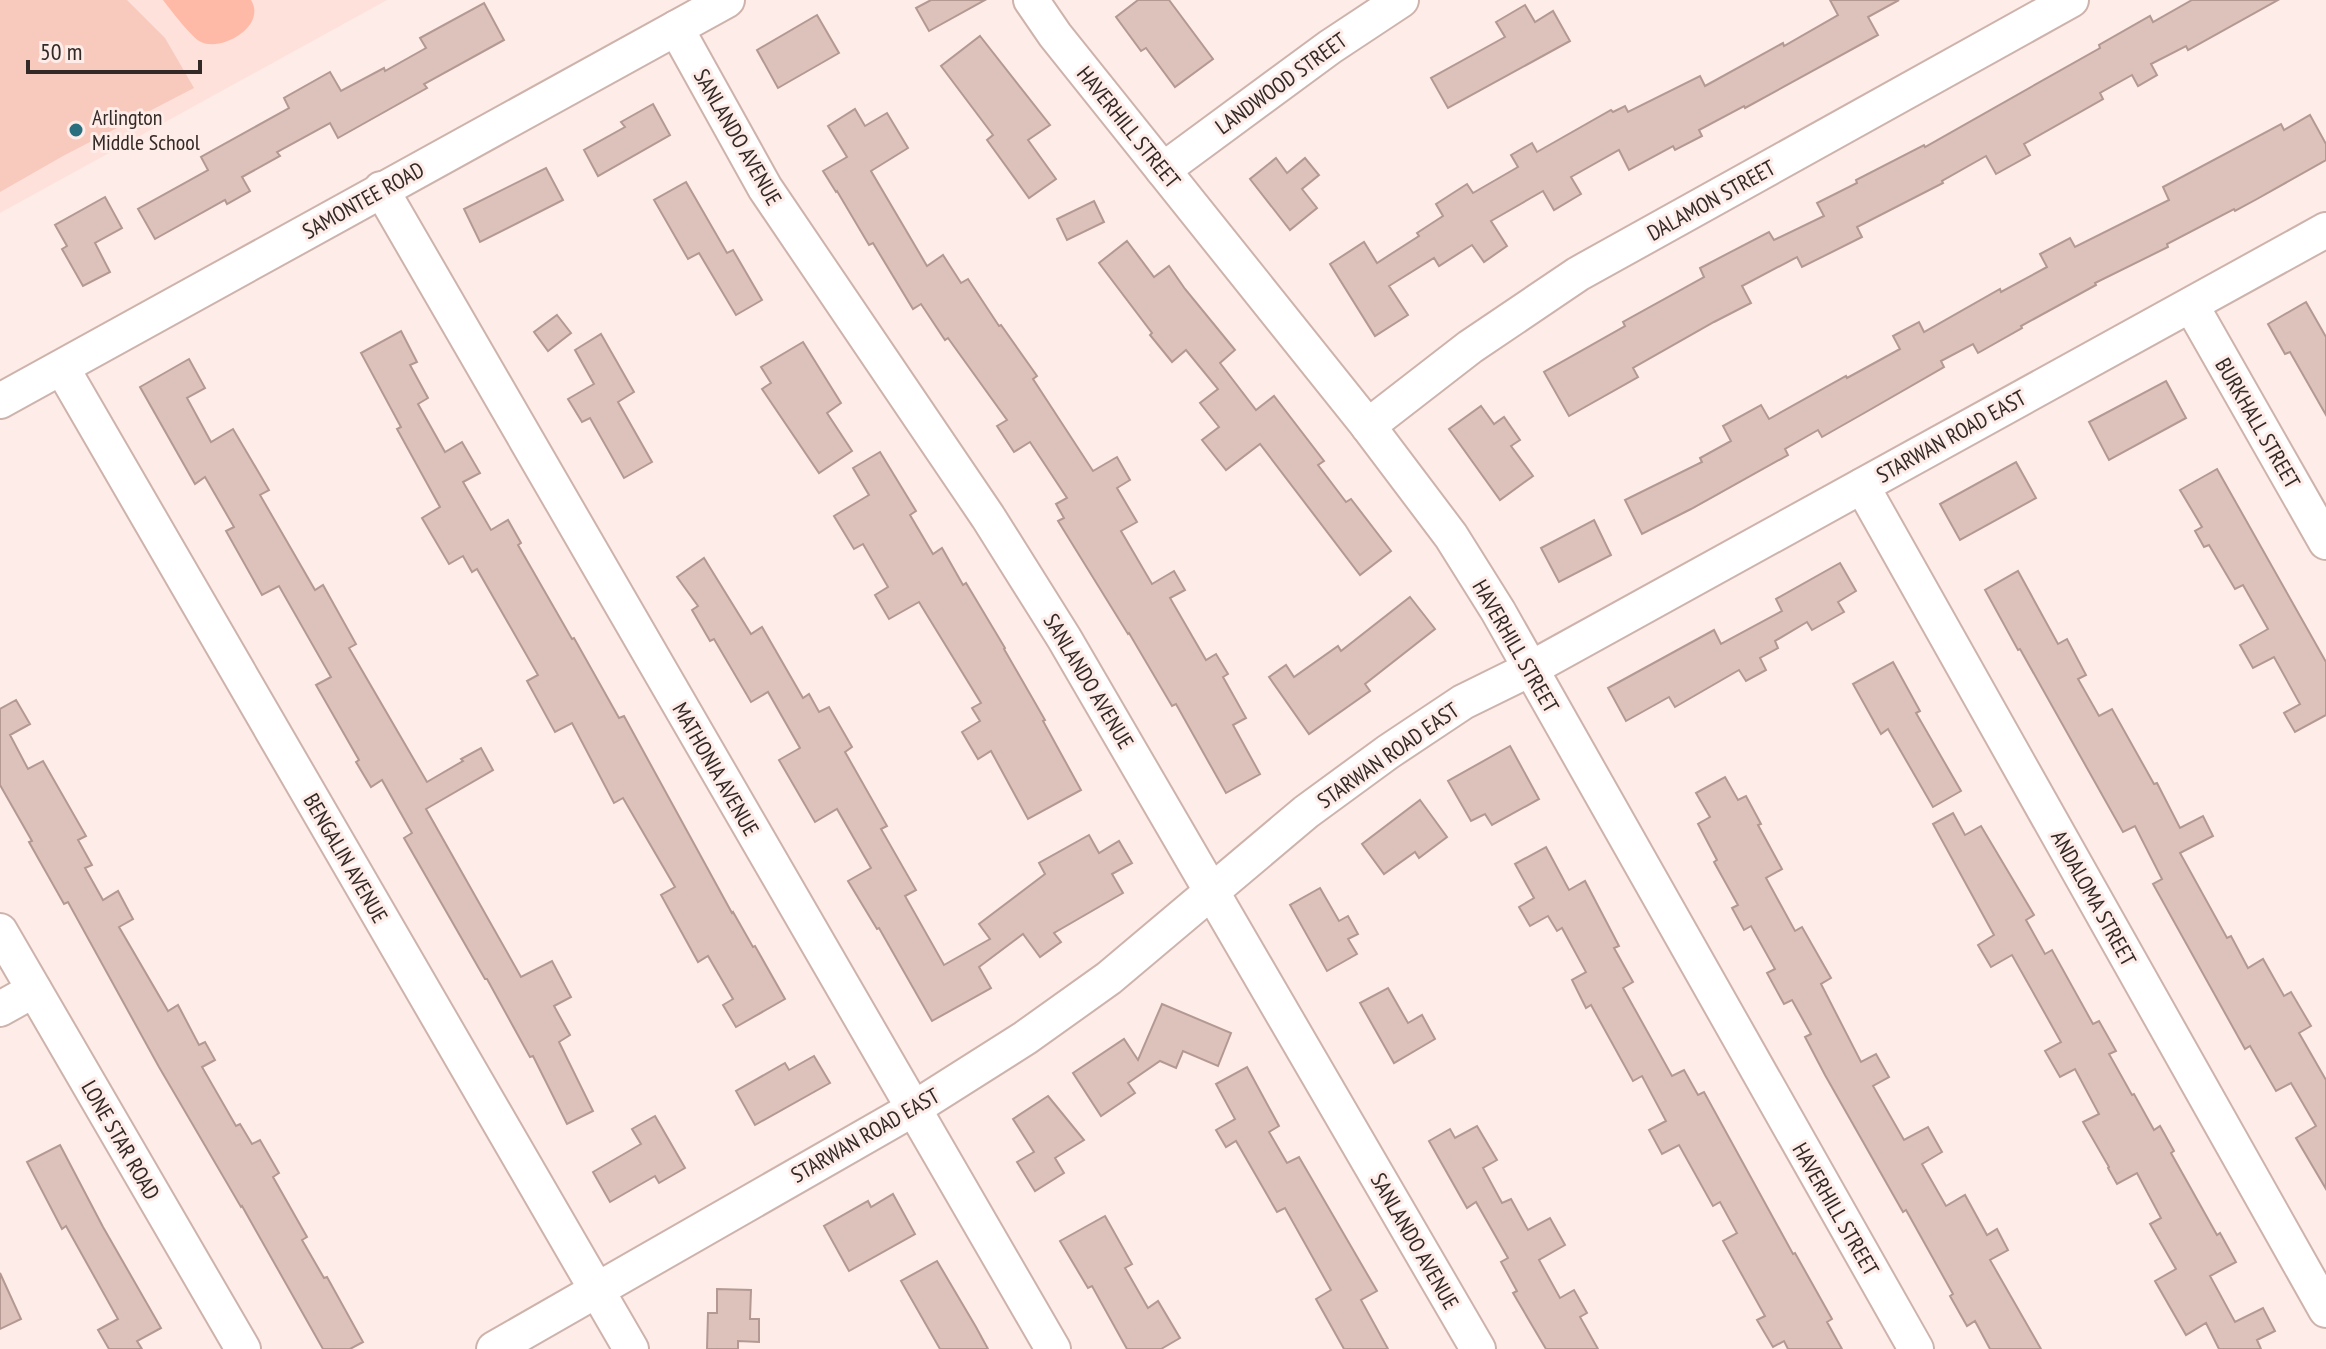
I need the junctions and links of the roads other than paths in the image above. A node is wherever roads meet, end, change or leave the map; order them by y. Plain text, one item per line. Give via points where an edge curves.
1 (727, 0) edge
2 (1031, 0) edge
3 (1401, 0) edge
4 (2071, 0) edge
5 (676, 28) junction
6 (1163, 170) junction
7 (381, 189) junction
8 (2326, 230) edge
9 (2191, 305) junction
10 (62, 368) junction
11 (0, 401) edge
12 (1368, 426) junction
13 (1862, 486) junction
14 (2326, 542) edge
15 (1530, 669) junction
16 (1213, 892) junction
17 (0, 931) edge
18 (34, 990) junction
19 (0, 1009) edge
20 (913, 1109) junction
21 (597, 1291) junction
22 (2326, 1310) edge
23 (243, 1349) edge
24 (494, 1349) edge
25 (631, 1349) edge
26 (1053, 1349) edge
27 (1478, 1349) edge
28 (1916, 1349) edge

1 - 5 street, SAMONTEE ROAD
2 - 6 street, HAVERHILL STREET
3 - 6 street, LANDWOOD STREET
4 - 12 street, DALAMON STREET via 1578,274 1470,347
5 - 7 street, SAMONTEE ROAD
5 - 16 street, SANLANDO AVENUE via 765,188 996,531
6 - 12 street, HAVERHILL STREET
7 - 10 street, SAMONTEE ROAD
7 - 20 street, MATHONIA AVENUE
8 - 9 street, STARWAN ROAD EAST
9 - 13 street, STARWAN ROAD EAST
9 - 14 street, BURKHALL STREET
10 - 11 street, SAMONTEE ROAD
10 - 21 street, BENGALIN AVENUE
12 - 15 street, HAVERHILL STREET via 1451,536
13 - 15 street, STARWAN ROAD EAST
13 - 22 street, ANDALOMA STREET
15 - 16 street, STARWAN ROAD EAST via 1463,702 1388,752 1306,812
15 - 28 street, HAVERHILL STREET
16 - 20 street, STARWAN ROAD EAST via 1109,978
16 - 27 street, SANLANDO AVENUE
17 - 18 street, LONE STAR ROAD
18 - 19 street
18 - 23 street, LONE STAR ROAD
20 - 21 street, STARWAN ROAD EAST
20 - 26 street, MATHONIA AVENUE
21 - 24 street, STARWAN ROAD EAST
21 - 25 street, BENGALIN AVENUE

